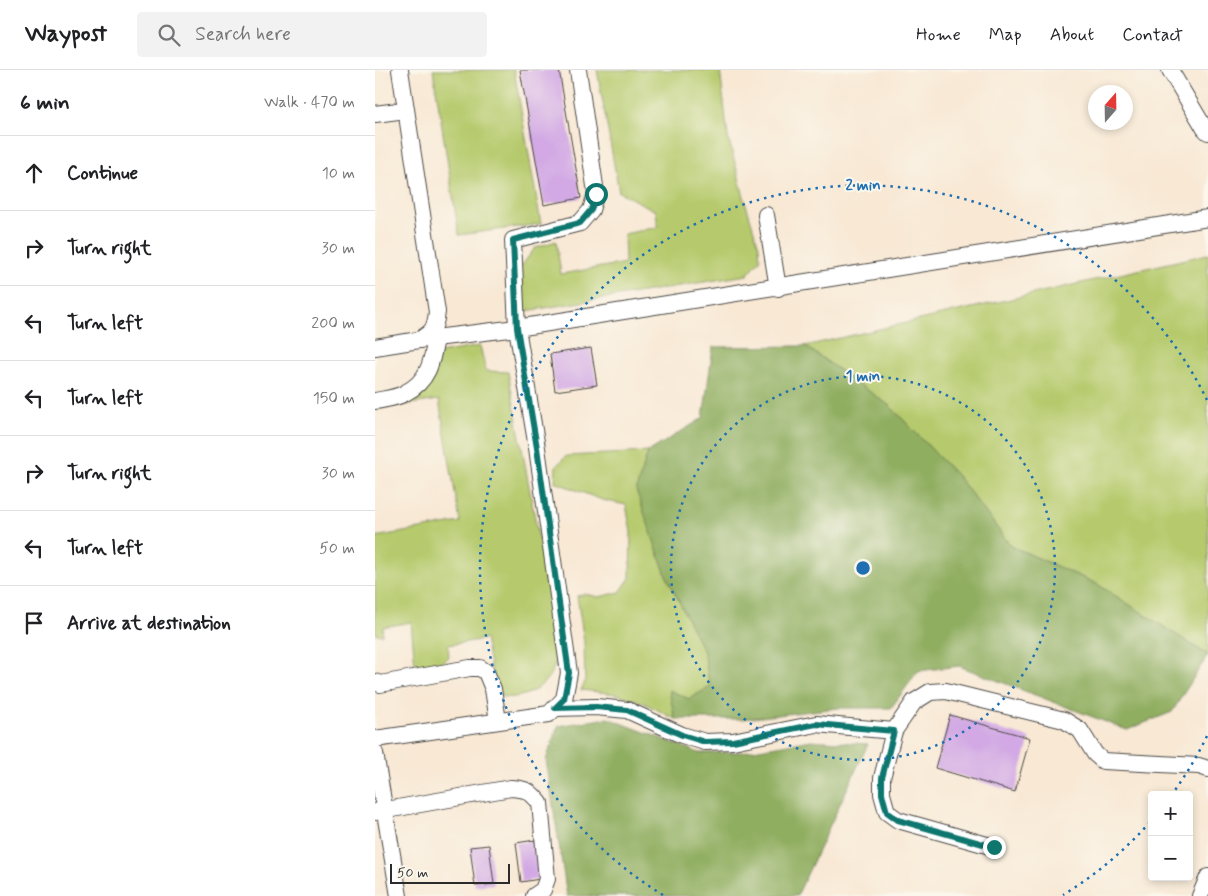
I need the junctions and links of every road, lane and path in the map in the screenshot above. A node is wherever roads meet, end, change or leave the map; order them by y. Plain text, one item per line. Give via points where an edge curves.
1 (400, 70) edge
2 (578, 70) edge
3 (1169, 70) edge
4 (406, 110) junction
5 (375, 114) edge
6 (1208, 132) edge
7 (766, 216) dead end
8 (1208, 218) edge
9 (778, 288) junction
10 (517, 328) junction
11 (436, 338) junction
12 (419, 340) junction
13 (375, 347) edge
14 (375, 401) edge
15 (375, 682) edge
16 (555, 708) junction
17 (499, 721) junction
18 (894, 731) junction
19 (375, 739) edge
20 (375, 753) edge
21 (1208, 769) edge
22 (380, 812) edge
23 (994, 847) dead end
24 (1208, 877) edge
25 (399, 896) edge
26 (534, 896) edge
27 (1200, 896) edge

1 - 4 street
2 - 10 street via 596,194 591,210 580,223 513,240
3 - 6 street
4 - 5 street
4 - 12 street via 437,312 435,326
7 - 9 street
8 - 9 street
9 - 10 street
10 - 11 street
10 - 16 street via 569,673 564,699
11 - 12 street
11 - 14 street via 431,364 420,384 404,394
12 - 13 street
15 - 17 street via 380,684 480,668 486,672 493,689
16 - 17 street via 549,714
16 - 18 street via 627,710 705,742 733,741 816,724
17 - 19 street
18 - 21 street via 914,702 930,692 947,691 1064,720 1080,730 1103,761
18 - 23 street via 882,778 887,812 898,820
20 - 22 street
22 - 25 street
22 - 26 street via 511,788 524,789 540,803 547,879 543,890
24 - 27 street

